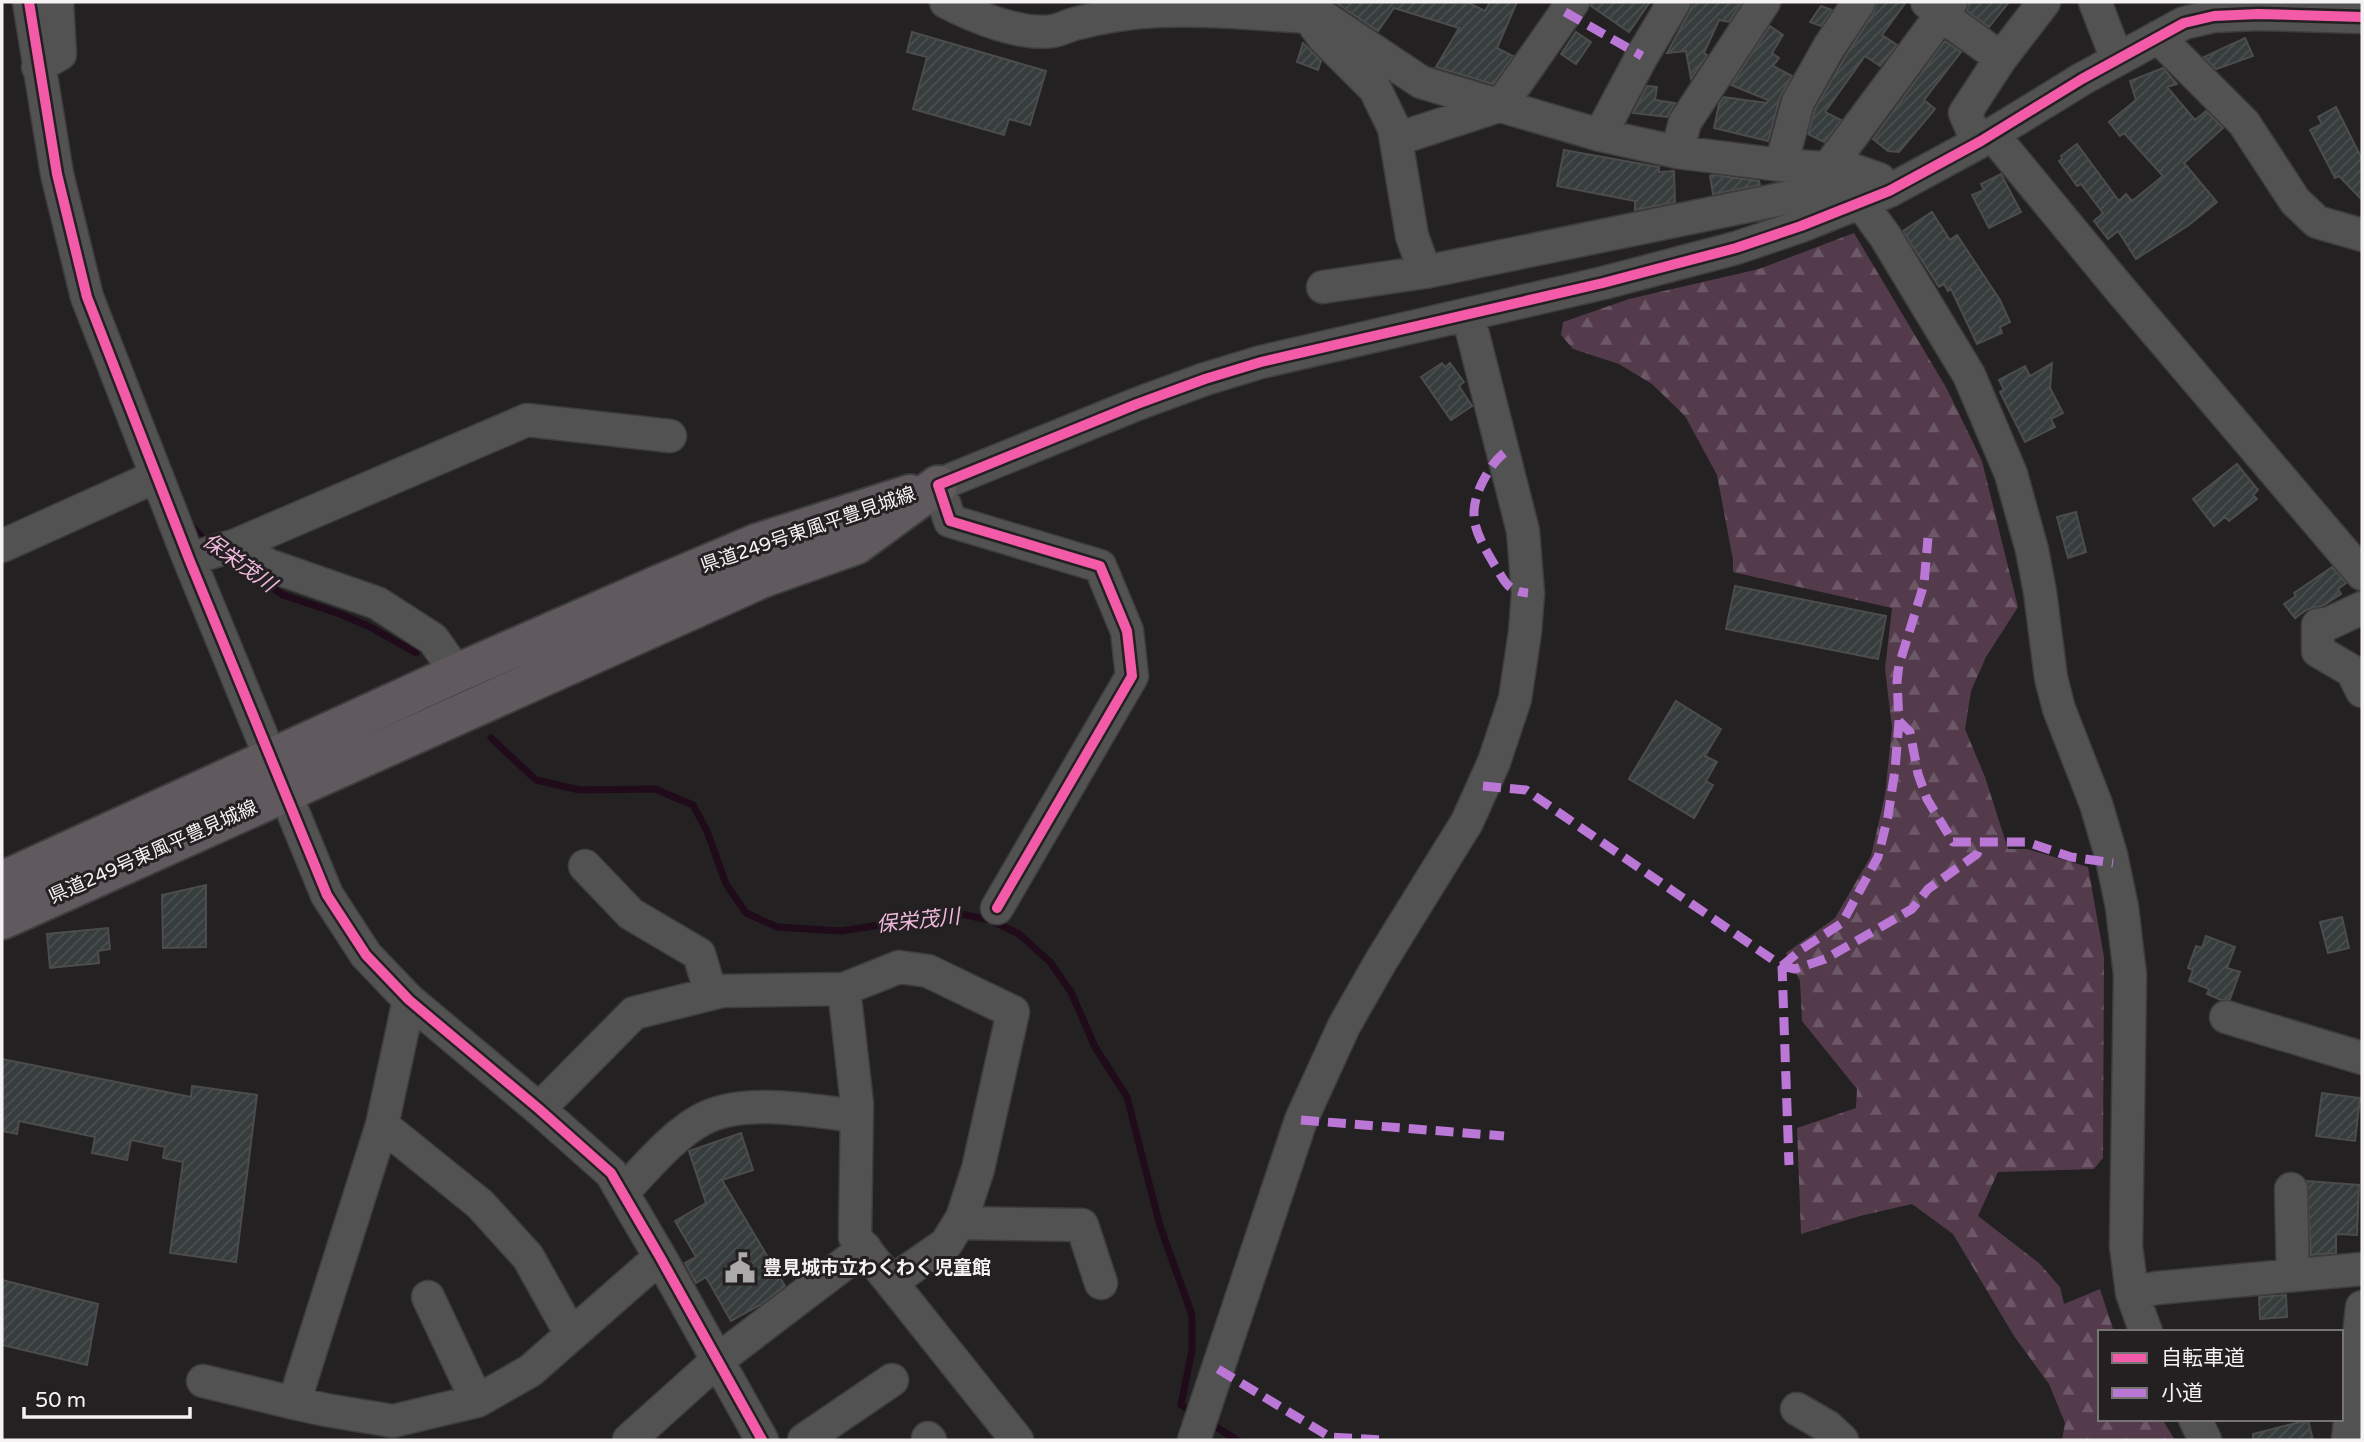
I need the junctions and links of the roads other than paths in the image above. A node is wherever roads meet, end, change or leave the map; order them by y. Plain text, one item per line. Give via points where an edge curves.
1 (29, 2) edge
2 (57, 2) edge
3 (946, 2) edge
4 (1674, 2) edge
5 (1764, 2) edge
6 (1860, 2) edge
7 (2044, 2) edge
8 (2095, 2) edge
9 (1565, 4) edge
10 (1940, 6) edge
11 (1318, 11) edge
12 (2362, 17) edge
13 (2174, 21) edge
14 (2001, 58) junction
15 (2118, 59) junction
16 (38, 67) junction
17 (1501, 105) junction
18 (1600, 135) junction
19 (1986, 137) junction
20 (1397, 139) junction
21 (1677, 152) junction
22 (1781, 165) junction
23 (1841, 169) junction
24 (1875, 197) junction
25 (2362, 235) edge
26 (1425, 272) junction
27 (1323, 287) dead end
28 (1468, 315) junction
29 (670, 436) dead end
30 (157, 476) junction
31 (938, 485) junction
32 (236, 545) junction
33 (2, 546) edge
34 (190, 559) junction
35 (2362, 574) edge
36 (2362, 608) edge
37 (457, 673) junction
38 (2362, 691) edge
39 (270, 758) junction
40 (284, 793) junction
41 (585, 866) dead end
42 (2, 881) edge
43 (998, 908) dead end
44 (2, 920) edge
45 (844, 989) junction
46 (711, 993) junction
47 (409, 1000) junction
48 (2227, 1017) dead end
49 (2362, 1058) edge
50 (539, 1109) junction
51 (857, 1116) junction
52 (382, 1125) junction
53 (2291, 1189) dead end
54 (623, 1192) junction
55 (958, 1223) junction
56 (864, 1248) junction
57 (660, 1256) junction
58 (2362, 1269) edge
59 (2293, 1275) junction
60 (891, 1282) junction
61 (1101, 1283) dead end
62 (2132, 1293) junction
63 (428, 1297) dead end
64 (2362, 1307) edge
65 (2145, 1330) edge
66 (571, 1334) junction
67 (718, 1360) junction
68 (892, 1380) dead end
69 (203, 1381) dead end
70 (477, 1401) junction
71 (295, 1403) junction
72 (1797, 1409) dead end
73 (2196, 1421) edge
74 (629, 1440) edge
75 (762, 1440) edge
76 (804, 1440) edge
77 (1017, 1440) edge
78 (1194, 1440) edge
79 (1842, 1440) edge
80 (2205, 1440) edge
81 (2348, 1440) edge

1 - 16 street
2 - 16 street via 60,54
3 - 11 street via 1028,32 1056,31 1071,24 1156,11
4 - 18 street
5 - 21 street via 1685,122
6 - 22 street via 1798,102
7 - 14 street
8 - 15 street
9 - 17 street
10 - 14 street
10 - 23 street
11 - 17 street via 1421,82
11 - 20 street via 1323,37 1375,89
12 - 13 street via 2258,14
13 - 15 street
13 - 25 street via 2295,201 2317,222
14 - 19 street via 1965,113
15 - 19 street
16 - 30 street via 57,174 87,297
17 - 18 street
17 - 20 street
18 - 21 street
19 - 24 street
19 - 35 street
20 - 26 street via 1412,236
21 - 22 street
22 - 23 street
23 - 24 street via 1879,179
23 - 26 street via 1844,178 1820,189
24 - 28 street via 1736,248
24 - 62 street via 1885,236 1969,375 2011,474 2034,561 2059,709 2111,855 2130,975 2126,1246
26 - 27 street
28 - 31 street via 1322,346 1205,379
28 - 78 street via 1523,531 1528,593 1515,699 1494,762 1466,822 1344,1026 1301,1120
29 - 32 street via 527,420
30 - 33 street
30 - 34 street
31 - 37 main road, 県道249号東風平豊見城線 via 757,543
31 - 40 main road, 県道249号東風平豊見城線 via 856,545 751,583
31 - 43 street via 950,521 1100,566 1127,631 1132,677
32 - 34 street
32 - 37 street via 268,565 377,603 433,639
34 - 39 street
36 - 38 street via 2318,625 2318,651 2352,671
37 - 39 main road, 県道249号東風平豊見城線
39 - 40 street
39 - 42 main road, 県道249号東風平豊見城線
40 - 44 main road, 県道249号東風平豊見城線
40 - 47 street via 345,926
41 - 46 street via 631,914 699,954
45 - 46 street
45 - 51 street
45 - 55 street via 899,967 928,971 1013,1012 978,1169
46 - 50 street via 634,1013
47 - 50 street
47 - 52 street
48 - 49 street
50 - 54 street via 611,1173
51 - 54 street via 776,1107 743,1108 707,1117 677,1137
51 - 56 street via 855,1237
52 - 66 street via 480,1204 528,1257
52 - 71 street
53 - 59 street
54 - 57 street
55 - 60 street via 946,1244
55 - 61 street via 1082,1225
56 - 60 street
56 - 67 street
57 - 66 street
57 - 67 street
58 - 59 street
59 - 62 street
60 - 77 street
62 - 65 street
63 - 70 street
64 - 81 street
66 - 70 street via 530,1371
67 - 74 street
67 - 75 street
68 - 76 street
69 - 71 street
70 - 71 street via 393,1420
72 - 79 street
73 - 80 street

